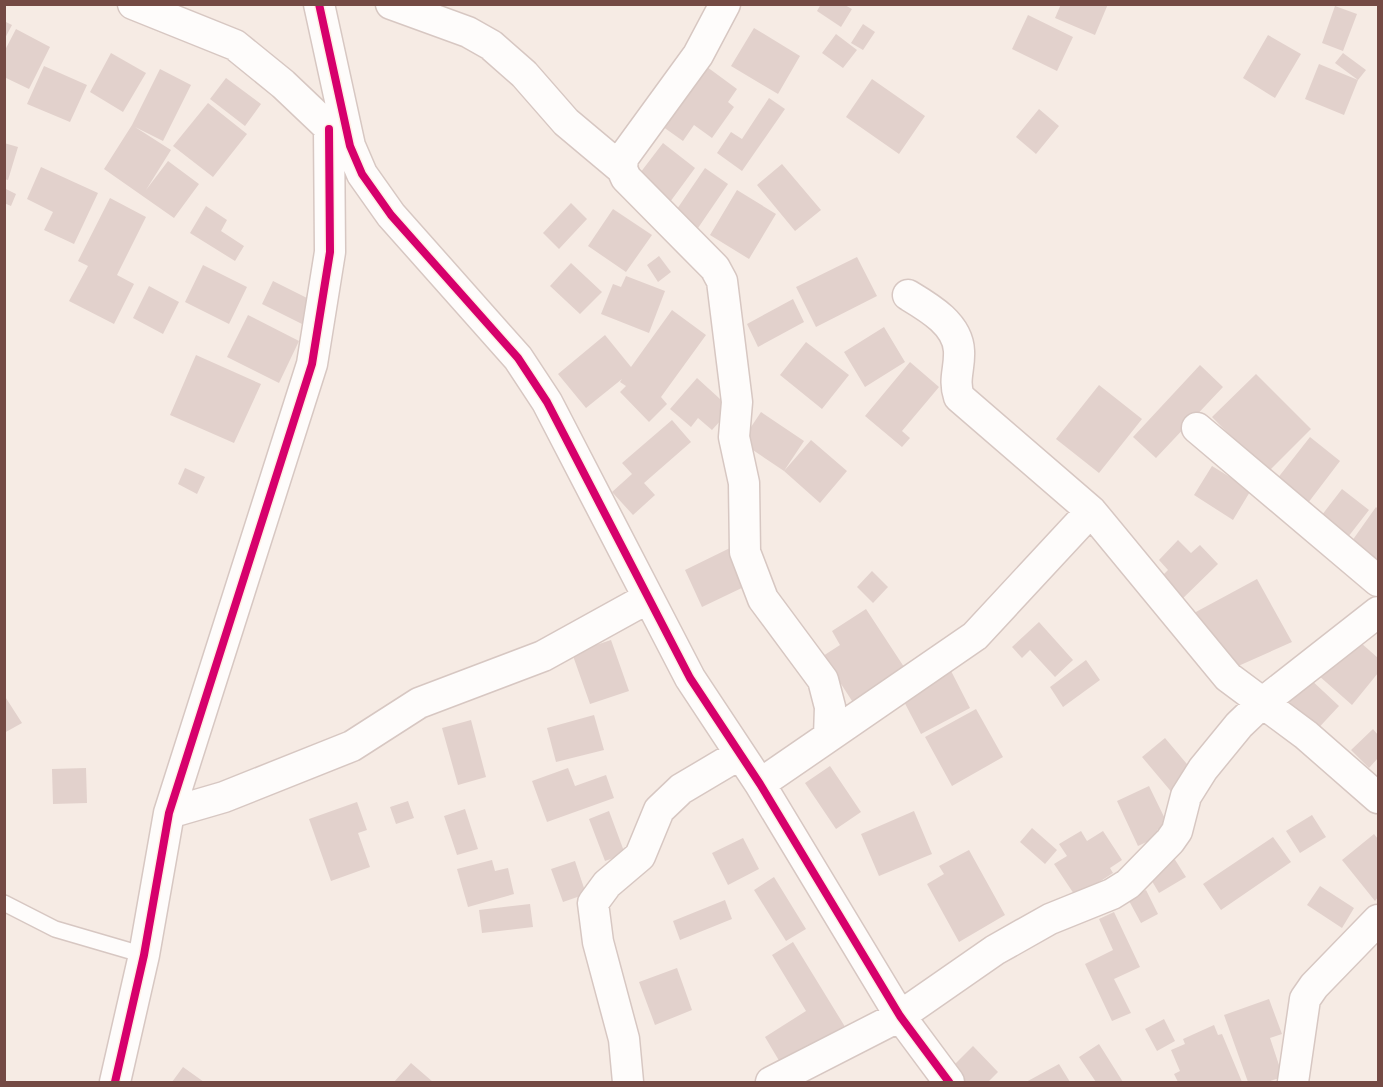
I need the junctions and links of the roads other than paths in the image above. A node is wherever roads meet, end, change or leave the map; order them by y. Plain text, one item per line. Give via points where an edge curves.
1 (133, 4) edge
2 (320, 4) edge
3 (391, 4) edge
4 (725, 4) edge
5 (339, 138) junction
6 (622, 169) junction
7 (908, 294) dead end
8 (1197, 428) dead end
9 (1091, 511) junction
10 (1378, 581) edge
11 (648, 598) junction
12 (1378, 612) edge
13 (1262, 703) junction
14 (829, 736) junction
15 (740, 754) junction
16 (760, 784) junction
17 (1378, 798) edge
18 (169, 813) junction
19 (4, 903) edge
20 (1378, 920) edge
21 (144, 955) junction
22 (900, 1016) junction
23 (115, 1083) edge
24 (628, 1083) edge
25 (771, 1083) edge
26 (949, 1083) edge
27 (1293, 1083) edge

1 - 5 street via 235,45
2 - 5 street
3 - 6 street via 468,32 491,45 524,74 566,122
4 - 6 street via 698,55 623,158
5 - 11 street via 391,215 518,358 548,402
5 - 18 street via 330,252 312,364
6 - 14 street via 631,185 708,261 722,281 737,402 734,437 744,483 745,552 763,599 823,680 830,707
7 - 9 street via 936,312 955,334 959,349 955,383 959,397
8 - 10 street
9 - 13 street via 1228,677
9 - 14 street via 975,636
11 - 15 street via 690,678
11 - 18 street via 543,656 419,703 352,746 224,797
12 - 13 street
13 - 17 street
13 - 22 street via 1203,769 1186,796 1170,842 1128,884 1050,919 995,950
14 - 16 street
15 - 16 street
15 - 24 street via 681,789 659,810 640,856 607,884 593,903 598,942 624,1039
16 - 22 street
18 - 21 street
19 - 21 lane via 55,929
20 - 27 street via 1305,999
21 - 23 street
22 - 25 street
22 - 26 street

